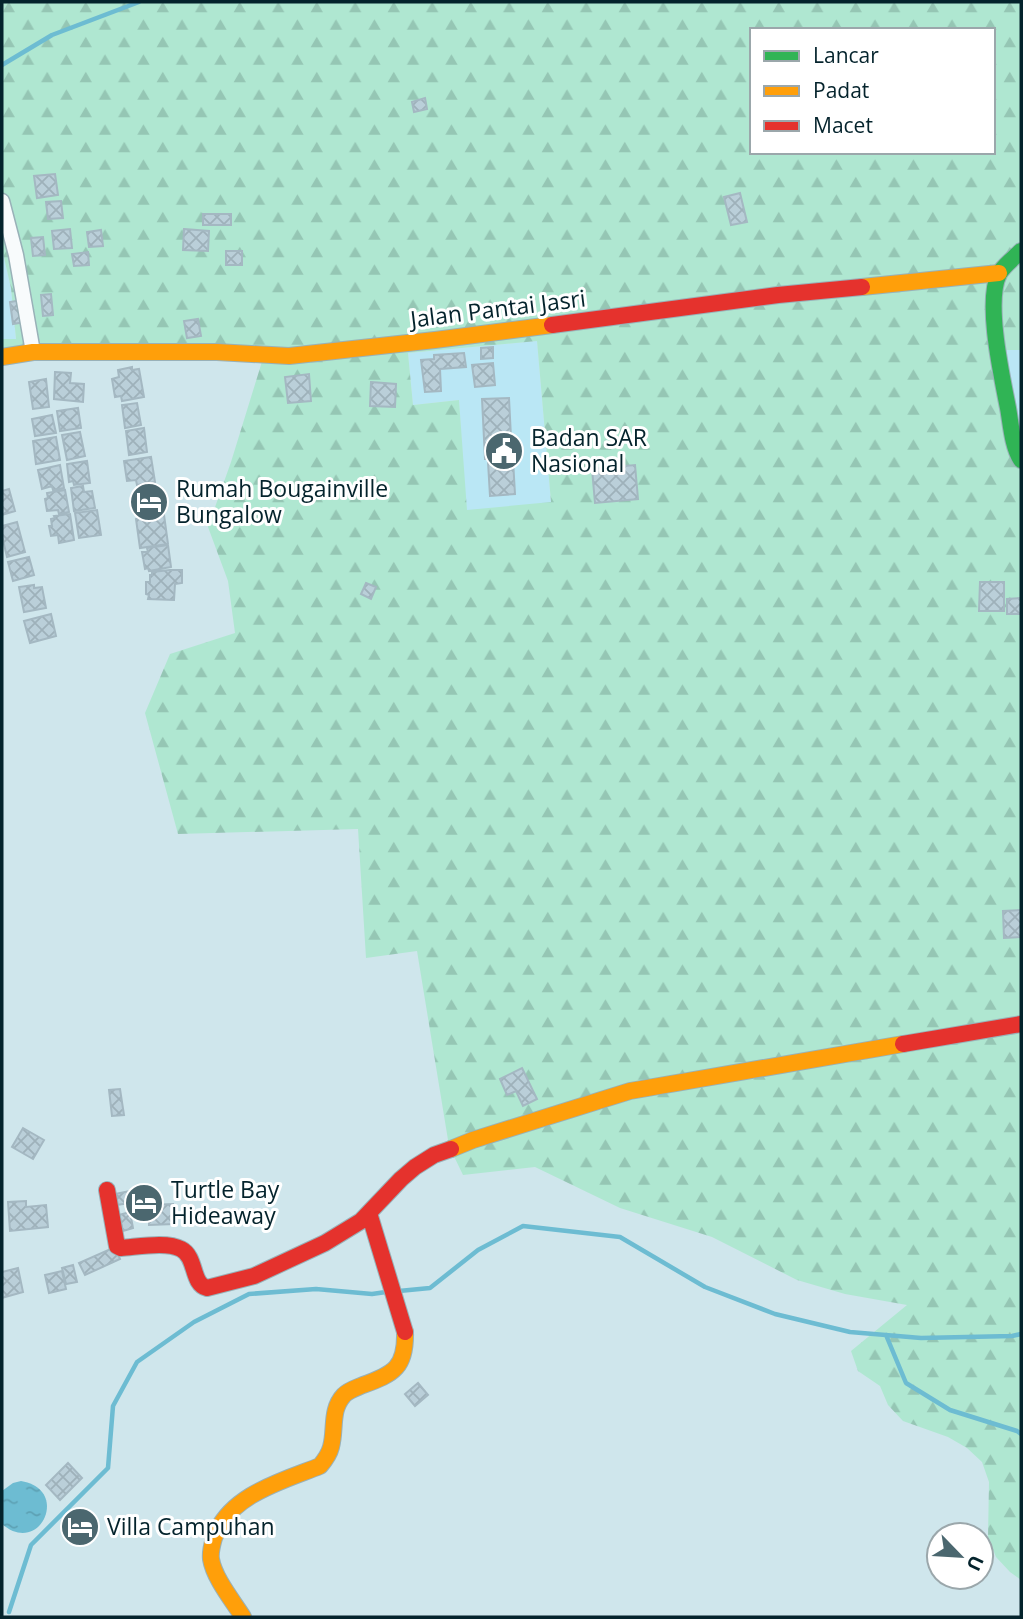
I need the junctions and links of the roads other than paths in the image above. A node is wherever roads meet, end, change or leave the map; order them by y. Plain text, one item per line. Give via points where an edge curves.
1 (2, 201) edge
2 (1021, 251) edge
3 (999, 273) junction
4 (33, 352) junction
5 (2, 357) edge
6 (1021, 460) edge
7 (1021, 1024) edge
8 (107, 1191) dead end
9 (369, 1213) junction
10 (243, 1617) edge

1 - 4 street
2 - 3 street
3 - 4 street, Jalan Pantai Jasri via 778,295 289,356
3 - 6 street via 994,290 995,334
4 - 5 street, Jalan Pantai Jasri
7 - 9 street via 630,1091 434,1155 401,1179
8 - 9 street via 117,1246 182,1249 192,1261 198,1284 207,1289 277,1266 352,1228
9 - 10 street via 405,1330 402,1363 389,1376 342,1396 333,1415 328,1458 320,1466 256,1493 217,1527 212,1565

